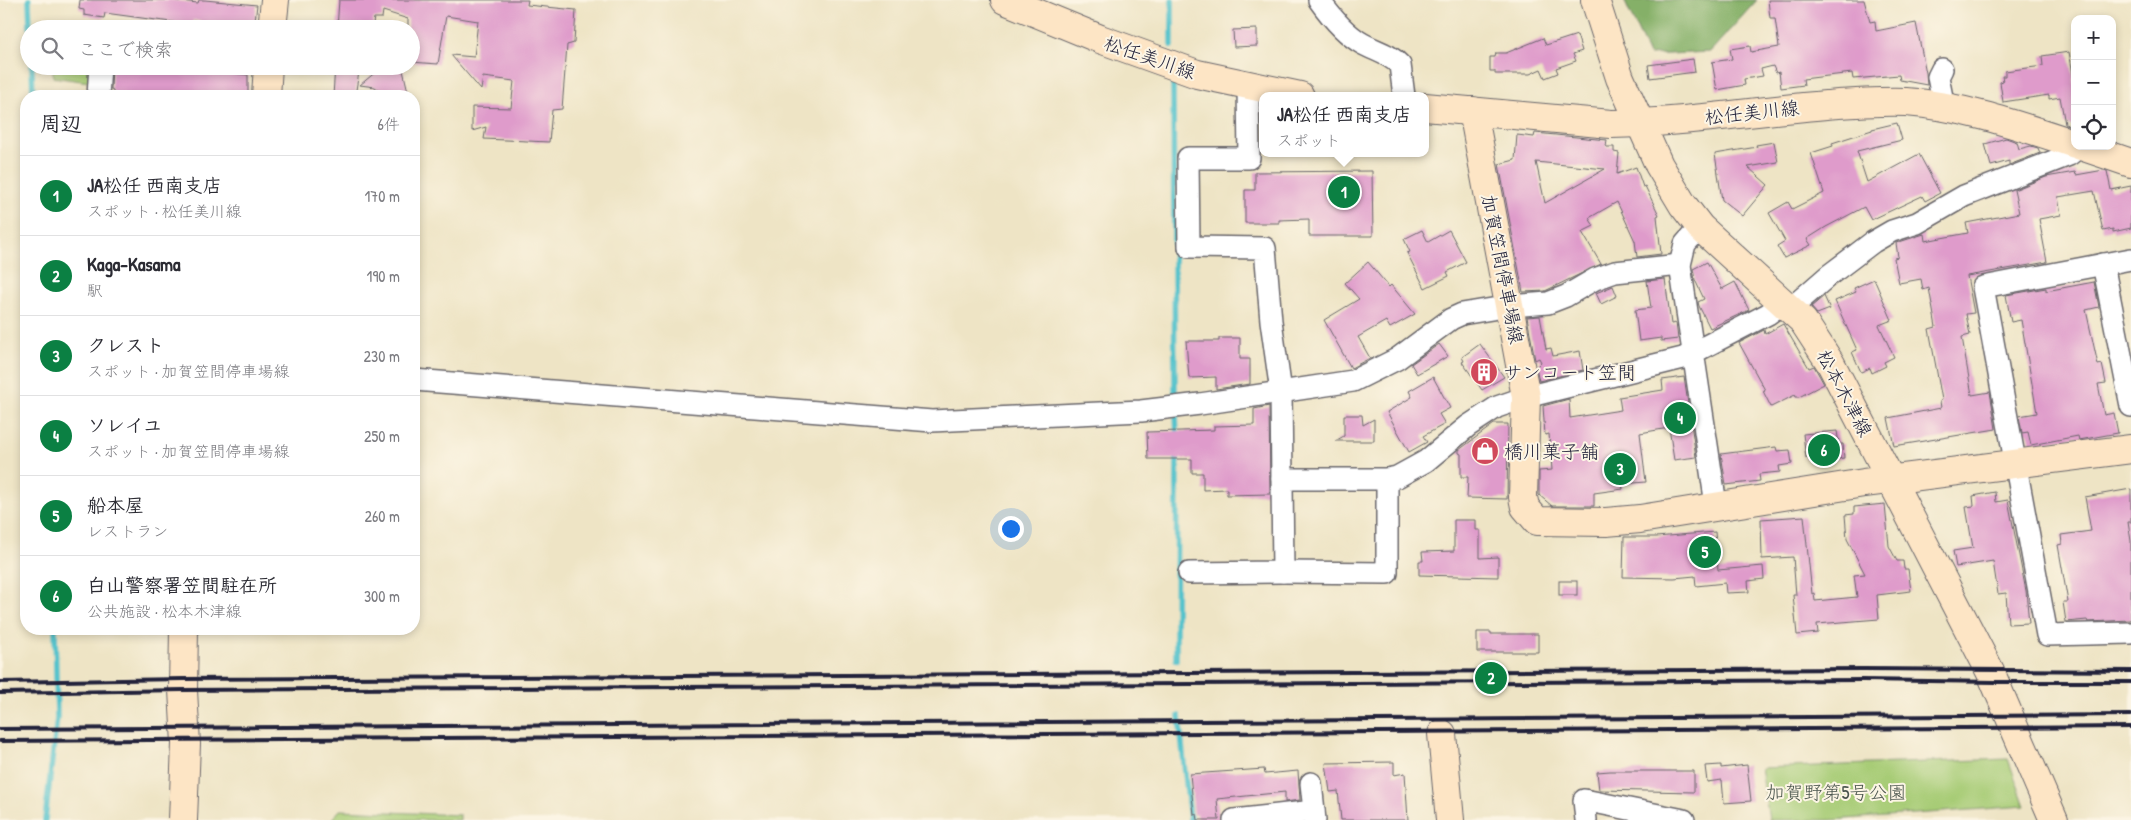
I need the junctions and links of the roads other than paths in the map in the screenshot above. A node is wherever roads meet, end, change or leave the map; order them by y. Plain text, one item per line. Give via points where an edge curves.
1 (275, 0) edge
2 (1005, 0) edge
3 (1319, 0) edge
4 (1595, 0) edge
5 (273, 20) edge
6 (1942, 69) dead end
7 (99, 75) edge
8 (267, 75) edge
9 (1248, 86) junction
10 (98, 90) edge
11 (266, 90) edge
12 (1279, 92) edge
13 (1403, 92) edge
14 (1429, 107) edge
15 (1944, 107) junction
16 (1473, 111) junction
17 (1640, 124) junction
18 (2071, 143) edge
19 (2076, 150) edge
20 (2093, 150) edge
21 (2131, 163) edge
22 (1700, 228) junction
23 (2131, 259) edge
24 (1680, 264) junction
25 (2103, 264) junction
26 (1510, 306) junction
27 (1787, 306) junction
28 (1693, 354) junction
29 (420, 380) edge
30 (1281, 392) junction
31 (1526, 397) junction
32 (2131, 406) edge
33 (2131, 449) edge
34 (2015, 462) junction
35 (1282, 479) junction
36 (1387, 479) junction
37 (1891, 479) junction
38 (1716, 505) junction
39 (1283, 572) junction
40 (1189, 573) dead end
41 (2131, 633) edge
42 (184, 635) edge
43 (1442, 734) dead end
44 (1311, 783) dead end
45 (1315, 816) edge
46 (183, 820) edge
47 (1234, 820) edge
48 (1450, 820) edge
49 (1586, 820) edge
50 (1684, 820) edge
51 (2054, 820) edge

1 - 5 main road
2 - 9 main road, 松任美川線 via 1188,71
3 - 13 street via 1352,37 1390,56 1400,65
4 - 17 main road, 松本木津線 via 1620,78
6 - 15 street via 1938,77
7 - 10 street
8 - 11 main road
9 - 12 main road, 松任美川線
9 - 30 street via 1249,158 1188,158 1189,247 1265,248
14 - 16 main road, 松任美川線
15 - 17 main road, 松任美川線 via 1872,102
15 - 18 main road, 松任美川線 via 2011,123
16 - 17 main road, 松任美川線
16 - 26 main road, 加賀笠間停車場線
17 - 22 main road, 松本木津線 via 1670,185
19 - 27 street via 1964,196 1917,223 1892,231
20 - 21 main road
22 - 24 street via 1685,244
22 - 27 main road, 松本木津線
23 - 25 street
24 - 26 street via 1615,272 1548,303
24 - 28 street
25 - 32 street
25 - 34 street via 1983,287
26 - 30 street via 1451,318 1397,359 1353,381
26 - 31 main road, 加賀笠間停車場線
27 - 28 street
27 - 37 main road, 松本木津線 via 1811,331 1825,353
28 - 31 street
28 - 38 street
29 - 30 street via 932,421 1140,411
30 - 35 street
31 - 36 street via 1497,407 1426,461
31 - 38 main road, 加賀笠間停車場線 via 1522,497 1530,516 1537,521 1640,519
33 - 34 main road
34 - 37 main road
34 - 41 street via 2047,635
35 - 36 street
35 - 39 street
36 - 39 street via 1387,573
37 - 38 main road
37 - 51 main road, 松本木津線 via 1990,671
39 - 40 street
42 - 46 main road via 186,744
43 - 48 main road
44 - 45 street
45 - 47 street
49 - 50 street via 1584,800

